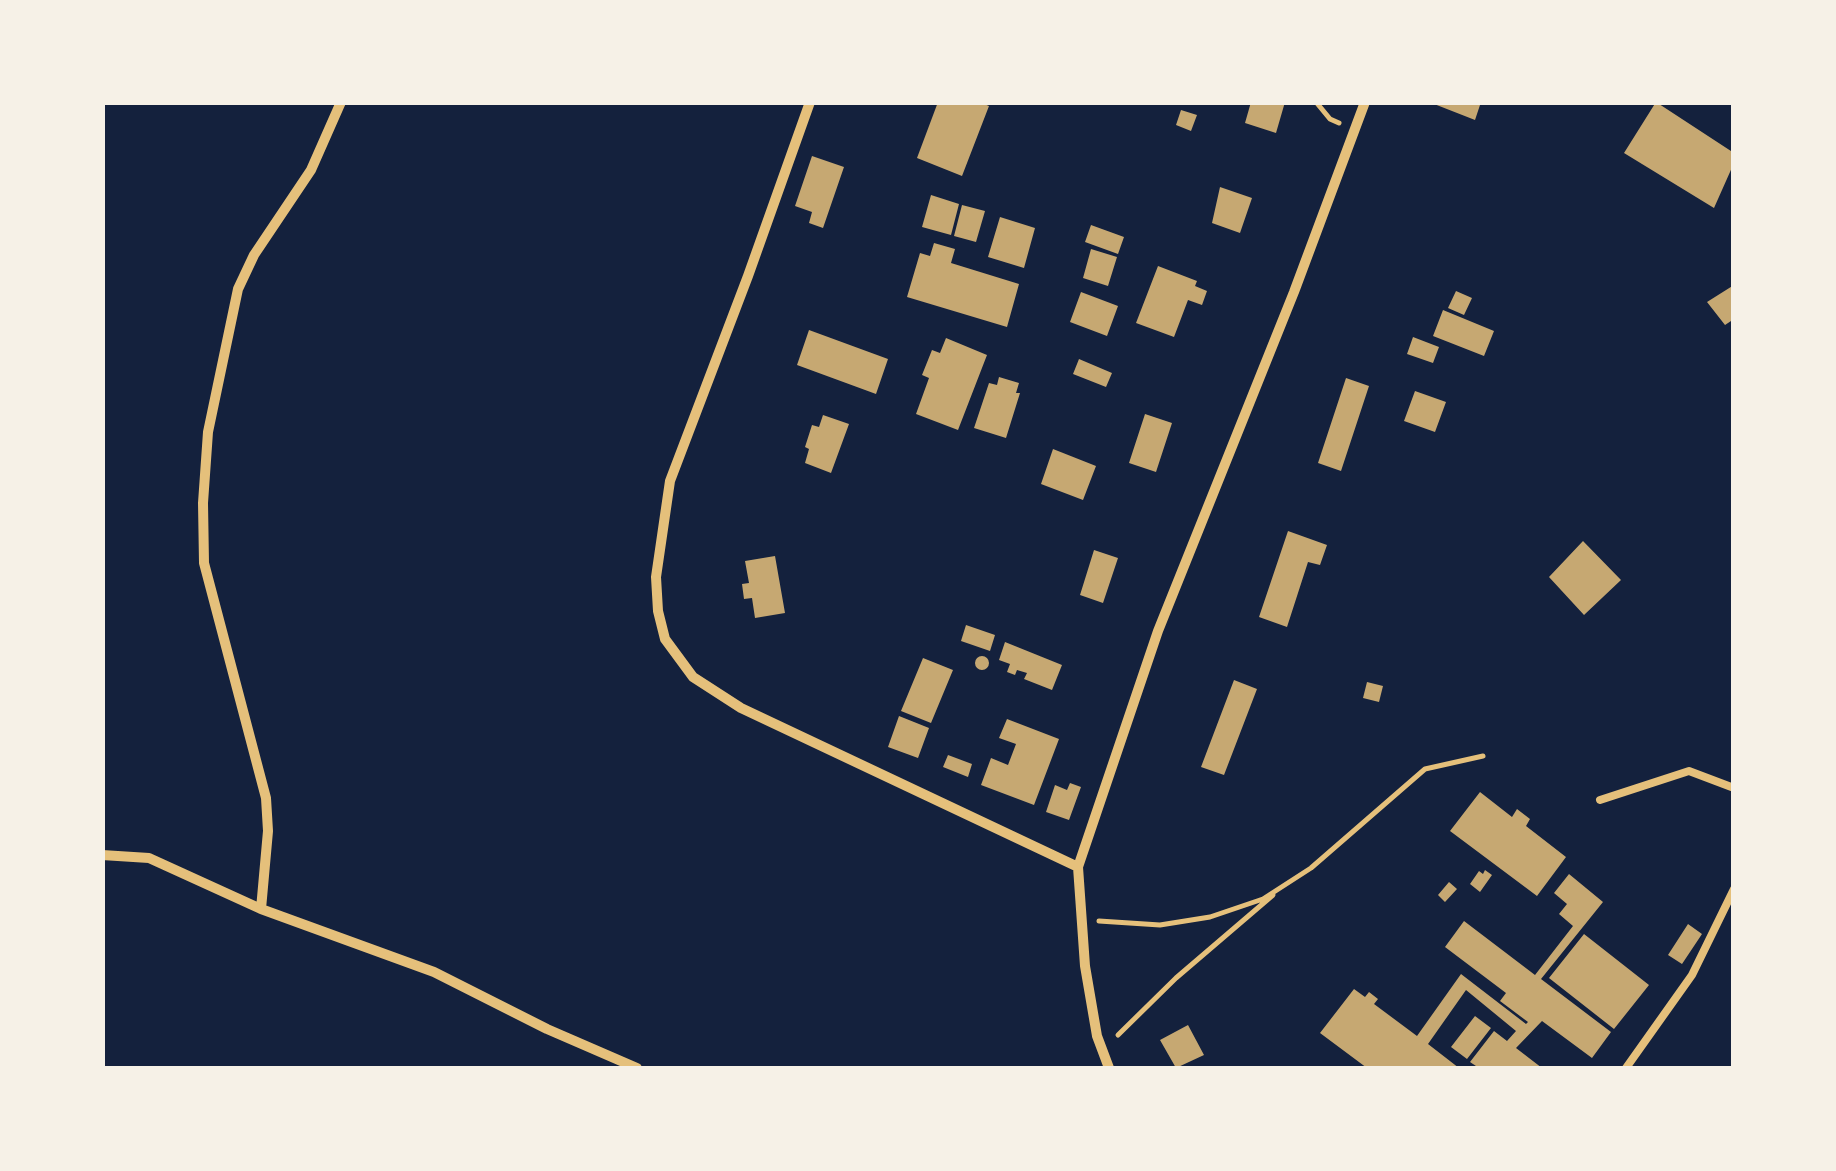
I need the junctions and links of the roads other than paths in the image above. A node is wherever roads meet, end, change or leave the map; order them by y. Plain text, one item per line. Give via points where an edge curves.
1 (341, 102) edge
2 (810, 102) edge
3 (1366, 102) edge
4 (1734, 788) edge
5 (1600, 800) dead end
6 (102, 855) edge
7 (1078, 867) junction
8 (1734, 889) edge
9 (260, 908) junction
10 (637, 1068) edge
11 (1109, 1068) edge
12 (1626, 1068) edge

1 - 9 street via 312,170 238,289 208,432 204,563 266,798
2 - 7 street via 670,481 656,578 665,640 693,677 741,708
3 - 7 street via 1158,631
4 - 5 lane via 1689,771
6 - 9 street via 149,858
7 - 11 street via 1085,966
8 - 12 lane via 1692,976
9 - 10 street via 434,972

